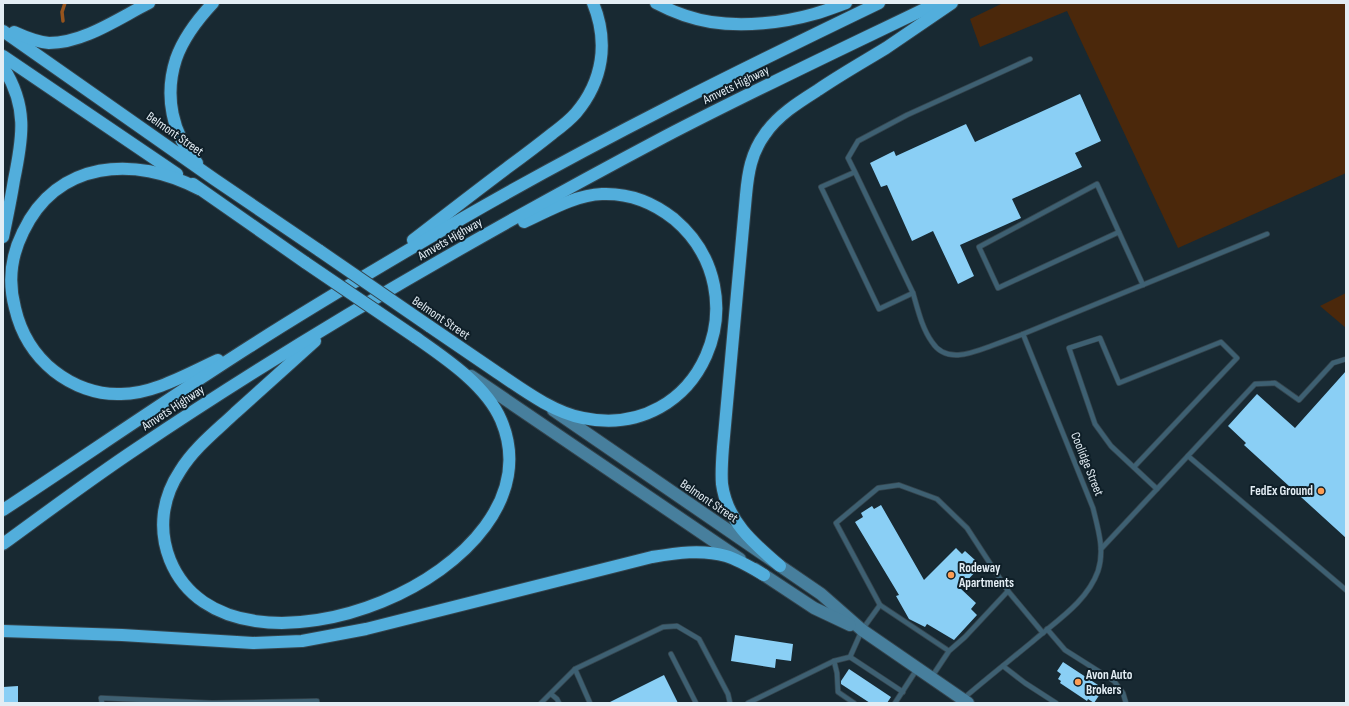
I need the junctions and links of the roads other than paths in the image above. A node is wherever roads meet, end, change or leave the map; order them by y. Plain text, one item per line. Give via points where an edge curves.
1 (148, 3) edge
2 (213, 3) edge
3 (593, 3) edge
4 (656, 3) edge
5 (846, 3) edge
6 (879, 3) edge
7 (937, 3) edge
8 (952, 3) edge
9 (3, 26) edge
10 (3, 31) edge
11 (3, 56) edge
12 (1030, 59) dead end
13 (3, 67) edge
14 (855, 172) junction
15 (214, 179) junction
16 (199, 189) junction
17 (1119, 232) junction
18 (1267, 234) dead end
19 (3, 238) edge
20 (455, 252) junction
21 (367, 275) junction
22 (1143, 285) junction
23 (913, 294) junction
24 (338, 320) junction
25 (1023, 334) junction
26 (250, 346) junction
27 (438, 353) junction
28 (1346, 360) edge
29 (528, 394) junction
30 (1188, 456) junction
31 (1134, 468) junction
32 (1157, 489) junction
33 (3, 510) edge
34 (3, 544) edge
35 (1101, 549) junction
36 (780, 566) junction
37 (764, 575) junction
38 (1346, 590) edge
39 (1008, 591) junction
40 (880, 605) junction
41 (1048, 629) junction
42 (862, 630) junction
43 (3, 631) edge
44 (1043, 633) junction
45 (948, 651) junction
46 (671, 654) dead end
47 (850, 657) junction
48 (834, 661) junction
49 (1003, 666) junction
50 (575, 669) junction
51 (917, 669) junction
52 (931, 678) junction
53 (903, 692) junction
54 (551, 694) junction
55 (962, 702) edge
56 (102, 703) edge
57 (212, 703) edge
58 (317, 703) edge
59 (541, 703) edge
60 (558, 703) edge
61 (590, 703) edge
62 (696, 703) edge
63 (730, 703) edge
64 (748, 703) edge
65 (854, 703) edge
66 (895, 703) edge
67 (1056, 703) edge
68 (1126, 703) edge

1 - 9 highway via 88,34 67,41 40,42
2 - 15 highway via 198,20 182,46 172,75 171,91 173,116 179,136 195,160
3 - 21 highway via 600,27 602,53 595,82 575,114 544,141
4 - 5 highway via 699,20 740,24 794,19
6 - 21 highway, Amvets Highway via 607,138 464,217
7 - 20 highway, Amvets Highway via 668,135
8 - 36 highway via 788,110 772,124 752,159 746,195 722,476 725,498 735,521 752,542
10 - 15 highway, Belmont Street
11 - 16 highway, Belmont Street
12 - 14 lane via 907,114 858,141 848,158
13 - 19 highway via 16,92 22,130
14 - 23 lane
14 - 23 lane via 821,187 879,309
15 - 29 highway, Belmont Street, bridge
16 - 26 highway via 160,173 129,168 90,173 51,193 32,215 14,253 11,284 18,319 28,342 46,365 74,384 106,393 142,392
16 - 27 highway, Belmont Street, bridge
17 - 17 lane via 1098,184 979,247 998,288
17 - 22 lane
18 - 22 lane
20 - 24 highway, Amvets Highway
20 - 29 highway via 574,200 608,194 637,198 667,214 690,235 706,259 717,301 712,337 698,370 675,398 657,409 636,417 604,421 567,414
21 - 26 highway, Amvets Highway
22 - 25 lane
23 - 25 lane via 924,328 938,349 949,354 967,354
24 - 27 highway via 197,448 180,471 167,496 163,523 164,537 172,565 179,578 201,603 230,620 265,627 283,627 320,623 367,611 409,593 429,580 458,558 495,514 502,498 509,468 504,428 498,413 481,391
24 - 34 highway, Amvets Highway via 134,450
25 - 35 lane, Coolidge Street via 1093,508
26 - 33 highway, Amvets Highway
27 - 37 main road, Belmont Street
28 - 30 lane via 1334,363 1299,400 1275,383 1255,384
29 - 36 main road, Belmont Street
30 - 32 lane
30 - 38 lane
31 - 31 lane via 1237,358 1221,342 1119,383 1100,338 1069,348 1095,424 1111,446
31 - 32 lane
32 - 35 lane
35 - 41 lane, Coolidge Street via 1098,570 1085,595
36 - 42 main road, Belmont Street via 821,594
37 - 42 main road, Belmont Street via 814,608
37 - 43 highway via 718,554 671,554 366,628 302,641 253,642
39 - 40 lane via 967,528 937,499 899,485 878,488 836,523
39 - 44 lane
39 - 45 lane via 965,637
40 - 42 lane
40 - 45 lane
41 - 44 lane, Coolidge Street
41 - 68 lane via 1065,650 1114,681 1123,693
42 - 47 lane
42 - 51 main road, Belmont Street
44 - 49 lane, Coolidge Street
45 - 52 lane
46 - 62 lane
47 - 48 lane
47 - 53 lane
48 - 64 lane
48 - 65 lane via 838,692
49 - 55 lane, Coolidge Street
49 - 67 lane
50 - 54 lane
50 - 61 lane
50 - 63 lane via 663,627 677,626 699,639 728,694
51 - 52 main road, Belmont Street
51 - 53 lane
52 - 55 main road, Belmont Street
53 - 66 lane
54 - 59 lane
54 - 60 lane
56 - 57 lane via 102,698
57 - 58 lane

